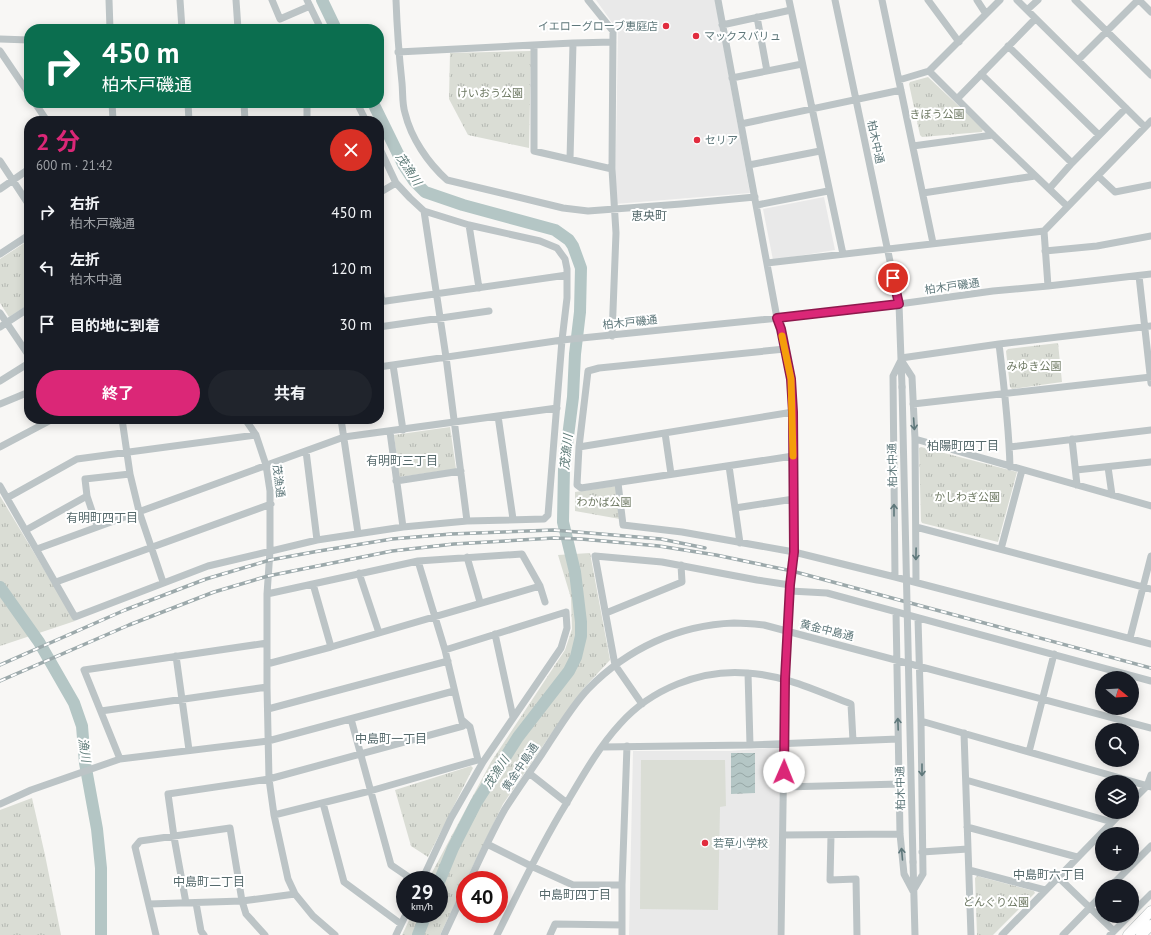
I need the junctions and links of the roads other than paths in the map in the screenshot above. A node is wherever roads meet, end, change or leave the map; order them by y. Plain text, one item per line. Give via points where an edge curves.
1 (109, 0) edge
2 (180, 0) edge
3 (236, 0) edge
4 (272, 0) edge
5 (396, 0) edge
6 (588, 0) edge
7 (718, 0) edge
8 (789, 0) edge
9 (835, 0) edge
10 (882, 0) edge
11 (928, 0) edge
12 (977, 0) edge
13 (1000, 0) edge
14 (1017, 0) edge
15 (1038, 0) edge
16 (1075, 0) edge
17 (1087, 0) edge
18 (1138, 0) edge
19 (309, 3) edge
20 (1081, 6) junction
21 (791, 10) junction
22 (1027, 10) junction
23 (1151, 12) edge
24 (986, 14) junction
25 (757, 17) junction
26 (1036, 19) junction
27 (110, 24) edge
28 (182, 24) edge
29 (238, 24) edge
30 (319, 24) edge
31 (722, 25) junction
32 (1106, 32) junction
33 (0, 39) edge
34 (24, 40) edge
35 (613, 42) junction
36 (958, 42) junction
37 (573, 43) junction
38 (534, 46) junction
39 (1008, 46) junction
40 (0, 50) edge
41 (398, 52) junction
42 (1078, 60) junction
43 (802, 64) junction
44 (767, 71) junction
45 (929, 71) junction
46 (982, 74) junction
47 (1151, 75) edge
48 (732, 78) junction
49 (899, 80) junction
50 (24, 86) edge
51 (901, 90) junction
52 (856, 99) junction
53 (957, 99) junction
54 (1126, 108) junction
55 (812, 110) junction
56 (1151, 120) edge
57 (741, 124) junction
58 (1145, 127) junction
59 (993, 135) junction
60 (1099, 135) junction
61 (913, 146) junction
62 (820, 151) junction
63 (384, 157) edge
64 (570, 159) junction
65 (0, 161) edge
66 (1072, 163) junction
67 (749, 165) junction
68 (612, 168) junction
69 (24, 172) edge
70 (1035, 176) junction
71 (1098, 176) junction
72 (13, 180) junction
73 (396, 182) junction
74 (1151, 185) edge
75 (0, 189) edge
76 (1049, 189) junction
77 (384, 190) edge
78 (828, 191) junction
79 (922, 193) junction
80 (24, 197) edge
81 (756, 197) junction
82 (757, 205) junction
83 (1067, 206) junction
84 (614, 210) junction
85 (424, 211) junction
86 (470, 225) junction
87 (1044, 231) junction
88 (1151, 236) edge
89 (24, 238) edge
90 (933, 243) junction
91 (887, 250) junction
92 (1045, 251) junction
93 (0, 254) edge
94 (843, 254) junction
95 (767, 263) junction
96 (567, 274) junction
97 (1151, 274) edge
98 (1139, 276) junction
99 (1048, 286) junction
100 (478, 288) junction
101 (437, 294) junction
102 (384, 302) edge
103 (899, 304) junction
104 (24, 311) edge
105 (489, 311) dead end
106 (0, 313) edge
107 (440, 318) junction
108 (777, 318) junction
109 (7, 323) junction
110 (384, 326) edge
111 (1148, 326) edge
112 (0, 327) edge
113 (612, 336) junction
114 (565, 340) junction
115 (999, 344) junction
116 (24, 348) edge
117 (785, 349) junction
118 (446, 357) junction
119 (901, 359) junction
120 (393, 365) junction
121 (24, 366) edge
122 (384, 366) edge
123 (1151, 377) edge
124 (0, 381) edge
125 (1151, 383) edge
126 (24, 394) edge
127 (1005, 394) junction
128 (0, 404) edge
129 (913, 404) junction
130 (557, 408) junction
131 (793, 412) junction
132 (498, 416) junction
133 (454, 423) junction
134 (44, 424) edge
135 (123, 424) edge
136 (248, 424) edge
137 (342, 424) edge
138 (403, 430) junction
139 (1151, 430) edge
140 (390, 432) junction
141 (665, 433) junction
142 (256, 435) junction
143 (344, 437) junction
144 (915, 439) junction
145 (1072, 439) junction
146 (0, 447) edge
147 (579, 447) junction
148 (1010, 447) junction
149 (306, 451) junction
150 (127, 452) junction
151 (793, 456) junction
152 (1151, 462) edge
153 (266, 464) junction
154 (728, 466) junction
155 (1010, 467) junction
156 (1108, 467) junction
157 (1022, 470) junction
158 (1076, 470) junction
159 (461, 471) junction
160 (130, 474) junction
161 (671, 474) junction
162 (396, 481) junction
163 (618, 483) junction
164 (1077, 485) junction
165 (0, 486) edge
166 (1112, 495) junction
167 (87, 496) junction
168 (7, 498) junction
169 (794, 499) junction
170 (271, 504) junction
171 (1151, 506) edge
172 (735, 508) junction
173 (139, 511) junction
174 (513, 519) junction
175 (467, 521) junction
176 (97, 526) junction
177 (403, 527) junction
178 (916, 527) junction
179 (26, 530) junction
180 (358, 533) junction
181 (317, 540) junction
182 (740, 543) junction
183 (152, 546) junction
184 (37, 549) junction
185 (1001, 549) junction
186 (270, 551) junction
187 (794, 552) junction
188 (1151, 556) edge
189 (467, 557) junction
190 (418, 560) junction
191 (681, 565) junction
192 (359, 573) junction
193 (895, 577) junction
194 (56, 582) junction
195 (164, 582) junction
196 (916, 582) junction
197 (313, 584) junction
198 (540, 586) junction
199 (1143, 587) junction
200 (790, 588) junction
201 (1151, 589) edge
202 (267, 594) junction
203 (480, 602) junction
204 (545, 602) dead end
205 (896, 612) junction
206 (606, 613) junction
207 (435, 615) junction
208 (918, 619) junction
209 (788, 631) junction
210 (379, 633) junction
211 (495, 634) junction
212 (1130, 638) junction
213 (267, 643) junction
214 (1151, 644) edge
215 (331, 647) junction
216 (445, 650) junction
217 (1054, 654) junction
218 (176, 656) junction
219 (896, 659) junction
220 (448, 661) junction
221 (267, 664) junction
222 (614, 665) junction
223 (919, 665) junction
224 (748, 672) junction
225 (785, 679) junction
226 (1151, 681) edge
227 (267, 687) junction
228 (454, 691) junction
229 (1043, 698) junction
230 (182, 699) junction
231 (642, 704) junction
232 (268, 709) junction
233 (100, 711) junction
234 (513, 717) junction
235 (351, 719) junction
236 (462, 720) junction
237 (921, 721) junction
238 (1151, 728) edge
239 (964, 733) junction
240 (898, 739) junction
241 (268, 741) junction
242 (853, 741) junction
243 (784, 744) junction
244 (750, 745) junction
245 (602, 746) junction
246 (627, 746) junction
247 (189, 750) junction
248 (1029, 752) junction
249 (361, 755) junction
250 (120, 759) junction
251 (480, 761) junction
252 (529, 773) junction
253 (1151, 775) edge
254 (269, 779) junction
255 (966, 780) junction
256 (900, 784) junction
257 (784, 786) junction
258 (1149, 786) edge
259 (370, 791) junction
260 (1139, 795) edge
261 (322, 803) junction
262 (567, 803) junction
263 (0, 804) edge
264 (274, 815) junction
265 (1115, 819) edge
266 (1112, 822) junction
267 (967, 827) junction
268 (900, 834) junction
269 (783, 835) junction
270 (831, 835) junction
271 (174, 837) junction
272 (487, 844) junction
273 (1151, 846) edge
274 (968, 849) junction
275 (922, 852) junction
276 (1078, 857) junction
277 (531, 866) junction
278 (969, 870) junction
279 (400, 871) edge
280 (426, 871) edge
281 (474, 871) edge
282 (1058, 877) junction
283 (1118, 879) edge
284 (622, 885) junction
285 (1045, 890) junction
286 (913, 891) junction
287 (295, 894) junction
288 (1151, 894) edge
289 (242, 901) junction
290 (186, 903) junction
291 (196, 903) junction
292 (1095, 903) edge
293 (149, 904) junction
294 (1139, 906) edge
295 (1090, 908) junction
296 (456, 909) edge
297 (1151, 911) edge
298 (1122, 923) edge
299 (402, 924) joint
300 (622, 925) junction
301 (1151, 925) edge
302 (1112, 933) edge
303 (156, 935) edge
304 (204, 935) edge
305 (264, 935) edge
306 (336, 935) edge
307 (396, 935) edge
308 (444, 935) edge
309 (497, 935) edge
310 (550, 935) edge
311 (622, 935) edge
312 (782, 935) edge
313 (857, 935) edge
314 (915, 935) edge
315 (971, 935) edge
316 (1002, 935) edge
317 (1062, 935) edge
318 (1128, 935) edge
319 (1141, 935) edge

1 - 27 street
2 - 28 street
3 - 29 street
4 - 19 street via 280,19
5 - 41 street
6 - 35 street via 613,31
7 - 31 street
8 - 21 street
9 - 52 street, 柏木中通
10 - 49 street
11 - 36 street
12 - 24 street
13 - 24 street
14 - 22 street
15 - 22 street
16 - 20 street
17 - 20 street
18 - 23 street
18 - 32 street
19 - 30 street
20 - 32 street
21 - 25 street
21 - 43 street
22 - 26 street
24 - 36 street
25 - 31 street
25 - 44 street
26 - 39 street
26 - 42 street
31 - 48 street
32 - 42 street
32 - 47 street
33 - 34 street
35 - 37 street
35 - 68 street
36 - 45 street
37 - 38 street
37 - 64 street
38 - 41 street
38 - 64 street via 534,151
39 - 46 street
39 - 60 street
40 - 50 street
41 - 84 street via 405,113 427,159 447,180 563,208 588,211
42 - 54 street
43 - 44 street
43 - 55 street
44 - 48 street
45 - 49 street
45 - 53 street
46 - 53 street
46 - 66 street
48 - 57 street
49 - 51 street
51 - 52 street
51 - 61 street
52 - 55 street
52 - 91 street, 柏木中通
53 - 59 street
54 - 58 street
54 - 60 street
55 - 57 street
55 - 62 street
56 - 58 street
57 - 67 street
58 - 71 street
59 - 61 street
59 - 70 street
60 - 66 street
61 - 79 street
62 - 67 street
62 - 78 street
63 - 73 street
64 - 68 street
65 - 72 street
66 - 76 street
67 - 81 street
68 - 84 street
69 - 72 street
70 - 76 street
70 - 79 street
71 - 74 street via 1115,192
71 - 83 street
72 - 75 street
72 - 80 street
73 - 77 street
73 - 85 street
76 - 83 street
78 - 82 street
78 - 94 street
79 - 90 street
81 - 82 street
81 - 84 street
82 - 95 street
83 - 87 street
84 - 113 street via 616,233
85 - 86 street
85 - 101 street
86 - 96 street via 540,241 557,248 565,260
86 - 100 street
87 - 90 street
87 - 92 street
88 - 92 street via 1097,246
89 - 93 street
90 - 91 street
91 - 94 street
91 - 103 street, 柏木中通
92 - 99 street
94 - 95 street
95 - 108 street
96 - 100 street
96 - 114 street
97 - 98 street, 柏木戸磯通
98 - 99 street, 柏木戸磯通
98 - 111 street
99 - 103 street, 柏木戸磯通
100 - 101 street
101 - 102 street
101 - 107 street
103 - 108 street, 柏木戸磯通
103 - 119 street, 柏木中通
104 - 109 street
105 - 107 street
106 - 109 street
107 - 110 street
107 - 118 street
108 - 113 street, 柏木戸磯通
108 - 117 street
109 - 112 street
109 - 116 street
111 - 115 street
111 - 123 street
113 - 114 street, 柏木戸磯通
114 - 118 street, 柏木戸磯通
114 - 130 street
115 - 119 street
115 - 127 street
117 - 131 street via 791,379
117 - 147 street via 588,371
118 - 120 street, 柏木戸磯通
118 - 133 street
119 - 129 street via 912,377
193 -> 119 street via 893,376
119 - 286 street, 柏木中通, bridge
120 - 122 street, 柏木戸磯通
120 - 138 street
121 - 124 street
123 - 125 street
123 - 127 street
126 - 128 street
127 - 129 street
127 - 148 street
129 -> 144 street
130 - 132 street
130 - 174 street via 548,515 544,519
131 - 141 street
131 - 151 street
132 - 133 street
132 - 174 street
133 - 138 street
133 - 159 street
134 - 146 street
135 - 150 street
136 - 142 street, 茂漁通
137 - 143 street
138 - 140 street
139 - 145 street
140 - 143 street
140 - 162 street
141 - 147 street
141 - 161 street
142 - 150 street
142 - 153 street, 茂漁通
143 - 149 street
143 - 180 street
144 - 155 street
144 - 178 street
145 - 148 street
145 - 158 street
147 - 163 street via 577,485 581,488
148 - 155 street
149 - 153 street
149 - 181 street
150 - 160 street
150 - 168 street via 77,459
151 - 154 street
151 - 169 street
152 - 156 street
153 - 170 street, 茂漁通
153 - 173 street
154 - 161 street
154 - 172 street
155 - 157 street
156 - 158 street
156 - 166 street
157 - 164 street
157 - 185 street
158 - 164 street
159 - 162 street
159 - 175 street
160 - 167 street via 85,479
160 - 173 street
161 - 163 street
162 - 177 street
163 - 182 street via 623,525 682,532
164 - 166 street
165 - 168 street
166 - 171 street
167 - 176 street
167 - 179 street
168 - 179 street
169 - 172 street
169 - 187 street
170 - 183 street
170 - 186 street, 茂漁通
172 - 182 street
173 - 176 street
173 - 183 street
174 - 175 street
175 - 177 street
176 - 184 street
177 - 180 street
178 - 185 street
178 -> 196 street
179 - 184 street
180 - 181 street
181 - 186 street
182 - 187 street
183 - 194 street
183 - 195 street
184 - 194 street
185 - 199 street
186 - 195 street via 208,566
186 - 202 street, 茂漁通
187 - 193 street
187 - 200 street
188 - 199 street
189 - 190 street
189 - 198 street via 522,554
189 - 203 street
190 - 192 street
190 - 207 street
191 - 200 street
191 - 206 street via 682,582
191 - 206 street via 595,556
192 - 197 street
192 - 210 street
193 - 196 street
194 - 195 street via 75,617
196 - 212 street
197 - 202 street
197 - 215 street
198 - 203 street
198 - 204 street
199 - 201 street
199 - 212 street
200 - 205 street via 827,593
200 - 209 street
202 - 213 street, 茂漁通
203 - 207 street
205 - 208 street
205 - 219 street
206 - 222 street
207 - 210 street
207 - 216 street
208 - 217 street
208 - 223 street
209 - 219 street, 黄金中島通
209 - 222 street, 黄金中島通 via 764,625 735,623 706,626 682,631 657,641
209 - 225 street
210 - 215 street
211 - 216 street
211 - 234 street
211 - 234 street via 566,612 567,628 561,648
212 - 214 street
213 - 218 street
213 - 221 street, 茂漁通
215 - 221 street
216 - 220 street
217 - 226 street
217 - 229 street
218 - 230 street
218 - 233 street via 84,670
219 - 223 street, 黄金中島通
240 -> 219 street
220 - 228 street
220 - 232 street
221 - 227 street, 茂漁通
222 - 231 street
222 - 252 street, 黄金中島通 via 587,690
223 - 229 street, 黄金中島通
223 - 237 street
224 - 225 street
224 - 231 street via 727,672 686,681 665,689
224 - 244 street
225 - 242 street via 851,704
225 - 243 street
227 - 230 street
227 - 232 street, 茂漁通
228 - 235 street
228 - 236 street
229 - 238 street, 黄金中島通
229 - 248 street
230 - 233 street
230 - 247 street
231 - 245 street via 620,723
232 - 241 street, 茂漁通
233 - 250 street
234 - 251 street
235 - 241 street
235 - 249 street
236 - 249 street via 463,726
236 - 251 street via 470,727
237 - 239 street
237 -> 275 street
239 - 248 street
239 - 255 street
240 - 242 street
240 - 256 street
241 - 247 street
241 - 254 street, 茂漁通
242 - 243 street
243 - 244 street
243 - 257 street
244 - 246 street
245 - 246 street
245 - 262 street
246 - 284 street
247 - 250 street
248 - 258 street
249 - 254 street
249 - 259 street
250 - 263 street via 31,790
251 - 259 street
251 - 280 street
252 - 262 street
252 - 272 street, 黄金中島通
253 - 258 street
254 - 264 street, 茂漁通
254 - 271 street via 168,794
255 - 266 street
255 - 267 street
256 - 257 street
256 - 268 street
257 - 269 street
258 - 260 street
259 - 261 street
259 - 279 street via 391,865
261 - 264 street
261 - 299 street via 344,882
262 - 277 street
264 - 287 street, 茂漁通 via 287,873
265 - 266 street
266 - 276 street
267 - 274 street
267 - 276 street
268 - 270 street
286 -> 268 street via 904,874
269 - 270 street
269 - 312 street
270 - 313 street via 830,880 856,880
271 - 289 street via 230,828
271 - 290 street
271 - 293 street via 140,841 135,847
272 - 277 street
272 - 281 street, 黄金中島通
273 - 283 street
274 - 275 street
274 - 278 street
275 - 286 street via 922,874
276 - 282 street
277 - 284 street via 573,885
277 - 309 street
278 - 285 street
278 - 315 street
282 - 285 street
282 - 295 street
284 - 300 street
285 - 316 street
286 - 314 street, 柏木中通
287 - 289 street
287 - 306 street, 茂漁通 via 313,916
288 - 294 street
289 - 291 street
289 - 305 street via 246,914
290 - 291 street
290 - 293 street
291 - 304 street
292 - 295 street
293 - 303 street
295 - 302 street
295 - 317 street
296 - 308 street
297 - 318 highway
298 - 302 street
299 - 307 street
300 - 310 street via 555,924
300 - 311 street
301 - 319 highway

